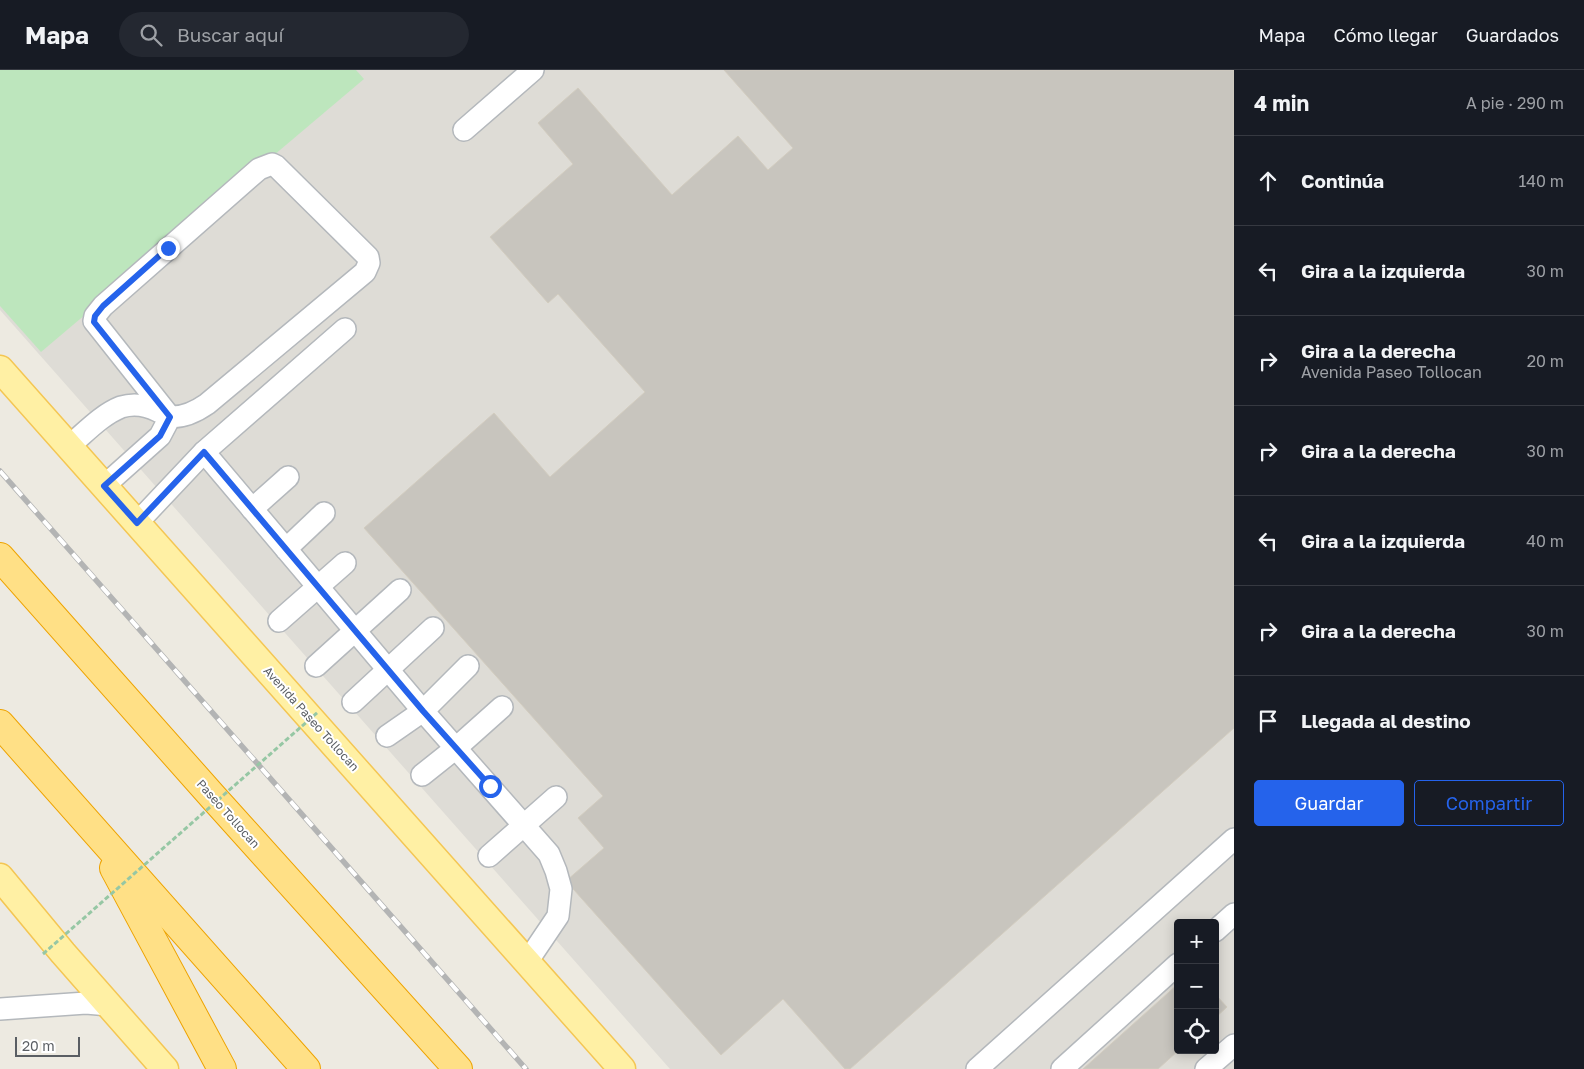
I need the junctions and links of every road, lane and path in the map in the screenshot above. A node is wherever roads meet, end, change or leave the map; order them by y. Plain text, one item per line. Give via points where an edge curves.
1 (533, 70) edge
2 (464, 130) dead end
3 (345, 329) dead end
4 (0, 369) edge
5 (170, 417) junction
6 (69, 446) junction
7 (204, 452) junction
8 (288, 477) dead end
9 (104, 486) junction
10 (252, 509) junction
11 (324, 514) dead end
12 (137, 523) junction
13 (286, 549) junction
14 (0, 557) edge
15 (345, 562) dead end
16 (318, 587) junction
17 (400, 590) dead end
18 (279, 622) dead end
19 (433, 628) dead end
20 (356, 631) junction
21 (316, 666) dead end
22 (468, 666) dead end
23 (388, 669) junction
24 (354, 702) dead end
25 (502, 707) dead end
26 (423, 711) junction
27 (318, 712) dead end
28 (0, 724) edge
29 (388, 736) dead end
30 (456, 748) junction
31 (422, 775) dead end
32 (556, 797) dead end
33 (523, 824) junction
34 (92, 828) junction
35 (1234, 839) edge
36 (489, 856) dead end
37 (0, 877) edge
38 (11, 900) edge
39 (43, 954) dead end
40 (527, 962) junction
41 (1174, 968) edge
42 (109, 1005) junction
43 (0, 1009) edge
44 (1234, 1045) edge
45 (165, 1069) edge
46 (222, 1069) edge
47 (306, 1069) edge
48 (458, 1069) edge
49 (622, 1069) edge
50 (977, 1069) edge
51 (1062, 1069) edge
52 (1206, 1069) edge

1 - 2 street
3 - 7 street
4 - 6 main road, Avenida Paseo Tollocan
5 - 5 street via 94,322 95,316 246,180 272,164 368,258 368,267 207,404 185,415
5 - 6 street via 148,406 134,404 122,407 109,413
5 - 9 street via 160,436
6 - 9 main road, Avenida Paseo Tollocan
7 - 10 street
7 - 12 street
8 - 10 street
9 - 12 main road, Avenida Paseo Tollocan
10 - 13 street
11 - 13 street
12 - 40 main road, Avenida Paseo Tollocan
13 - 16 street
14 - 48 highway, Paseo Tollocan
15 - 16 street
16 - 18 street
16 - 20 street
17 - 20 street
19 - 23 street
20 - 21 street
20 - 23 street
22 - 26 street
23 - 24 street
23 - 26 street
25 - 30 street
26 - 29 street
26 - 30 street
27 - 39 path, bridge
28 - 34 highway
30 - 31 street
30 - 33 street
32 - 33 street
33 - 36 street
33 - 40 street via 549,854 560,889 558,916
34 - 46 highway
34 - 47 highway
35 - 50 street
37 - 38 main road
38 - 42 main road
40 - 49 main road, Avenida Paseo Tollocan
41 - 51 street
42 - 43 street via 86,1003
42 - 45 main road
44 - 52 street

